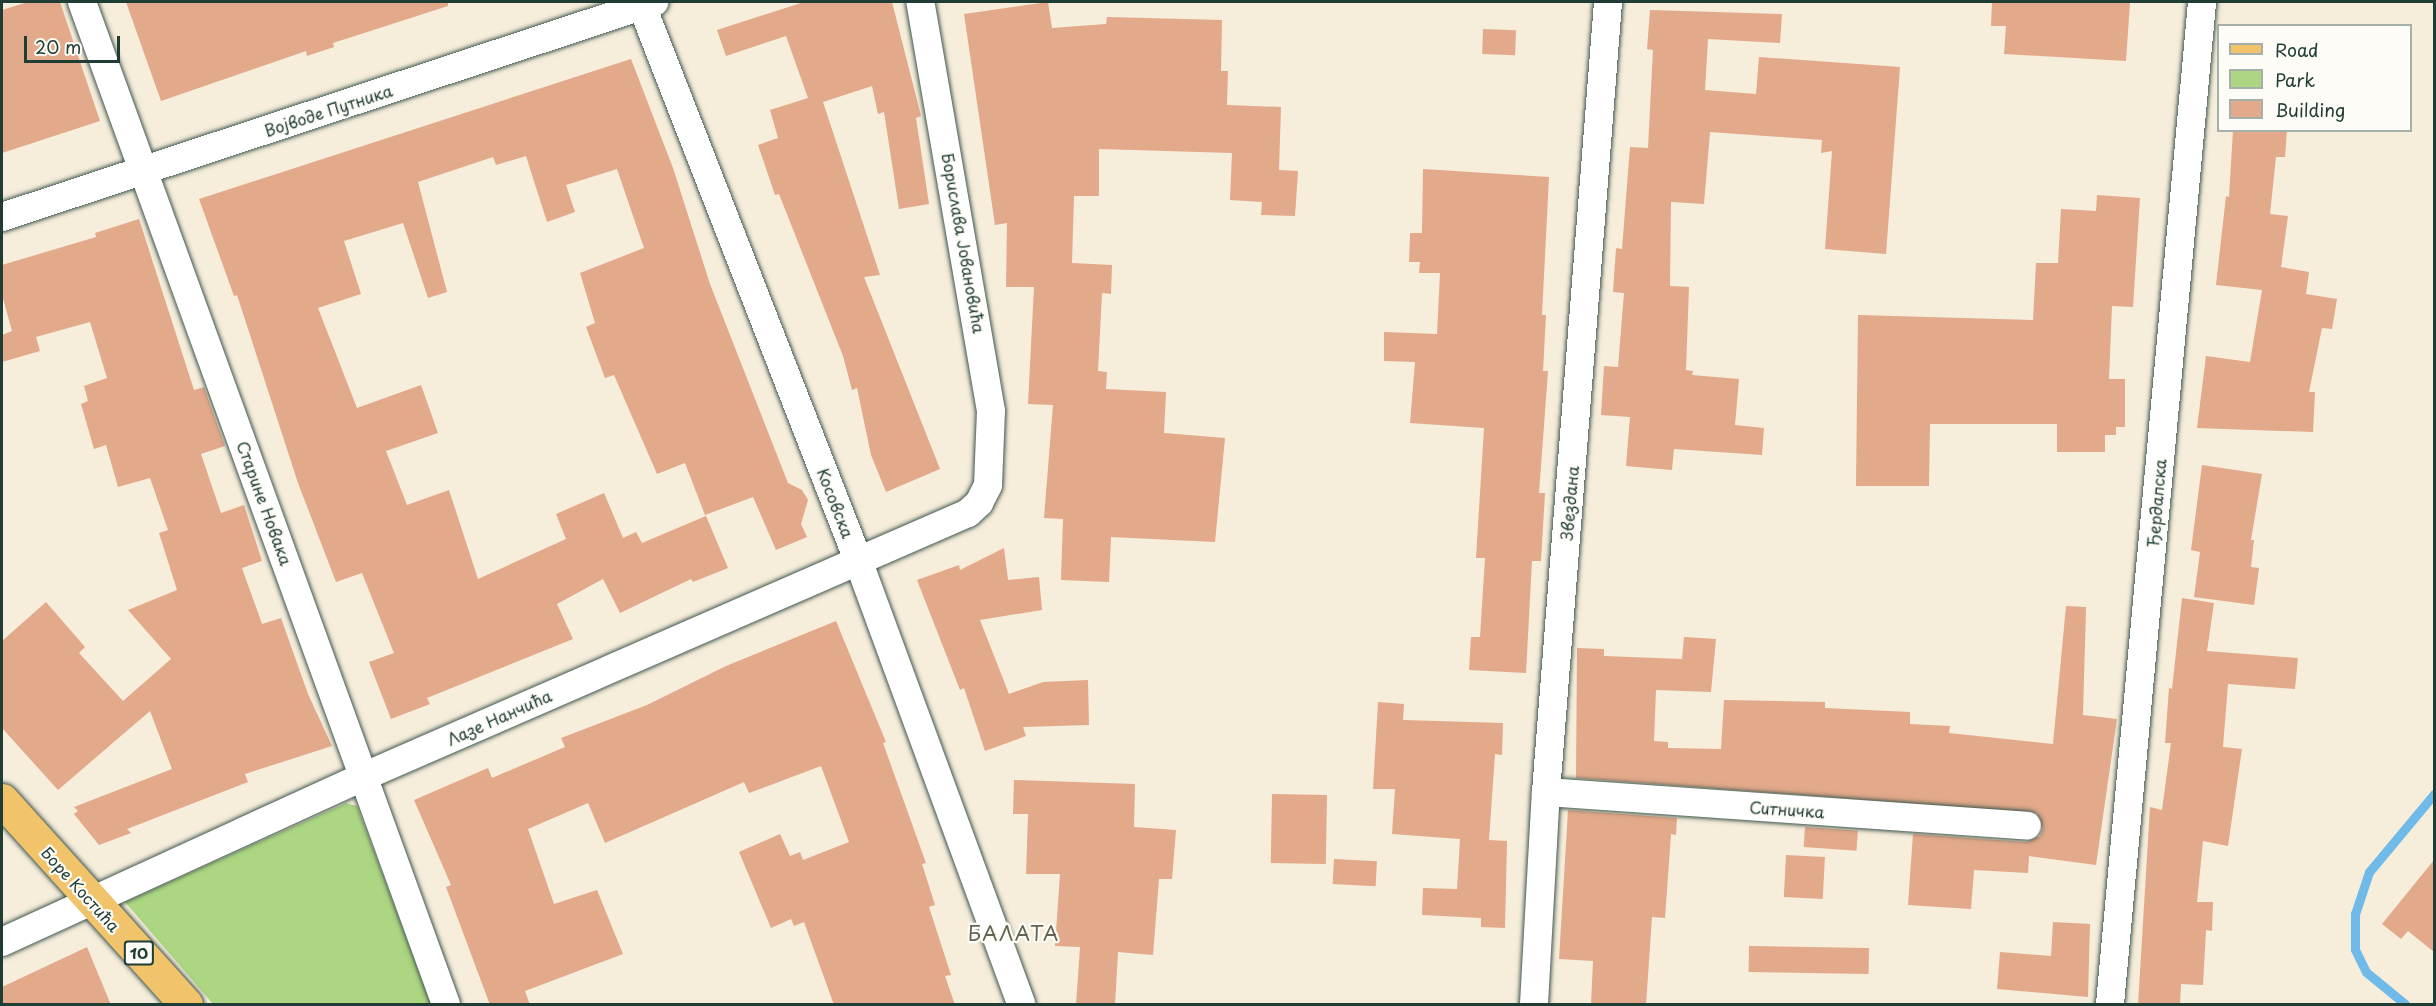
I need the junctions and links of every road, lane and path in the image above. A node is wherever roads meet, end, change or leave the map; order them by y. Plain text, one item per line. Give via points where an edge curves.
1 (82, 2) edge
2 (920, 2) edge
3 (1608, 2) edge
4 (2202, 2) edge
5 (648, 4) edge
6 (143, 171) junction
7 (2, 217) edge
8 (988, 485) joint
9 (858, 560) junction
10 (365, 776) junction
11 (1546, 792) junction
12 (2, 800) edge
13 (2027, 826) dead end
14 (91, 901) junction
15 (2, 942) edge
16 (181, 1002) edge
17 (446, 1005) edge
18 (1021, 1005) edge
19 (1534, 1005) edge
20 (2110, 1005) edge

1 - 6 street, Старине Новака
2 - 8 street, Борислава Јовановића via 991,411
3 - 11 street, Звездана
4 - 20 street, Ђердапска
5 - 6 street, Војводе Путника
5 - 9 street, Косовска
6 - 7 street, Војводе Путника
6 - 10 street, Старине Новака
8 - 9 street, Лазе Нанчића via 979,503 968,513
9 - 10 street, Лазе Нанчића
9 - 18 street, Косовска
10 - 14 street, Лазе Нанчића
10 - 17 street, Старине Новака
11 - 13 street, Ситничка
11 - 19 street, Звездана
12 - 14 main road, Боре Костића / 10
14 - 15 street, Лазе Нанчића
14 - 16 main road, Боре Костића / 10

